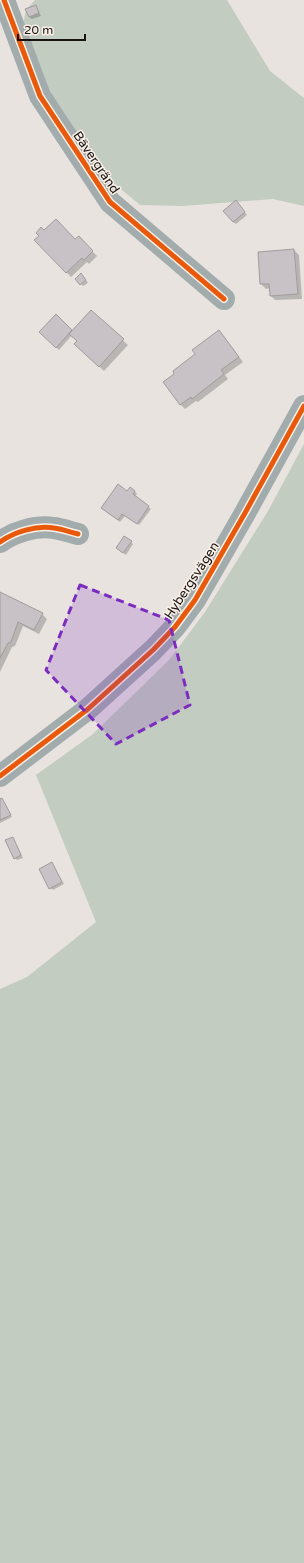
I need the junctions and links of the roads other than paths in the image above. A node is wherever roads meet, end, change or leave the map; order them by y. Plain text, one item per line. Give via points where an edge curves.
1 (4, 0) edge
2 (224, 298) dead end
3 (304, 406) edge
4 (78, 534) dead end
5 (0, 542) edge
6 (0, 776) edge

1 - 2 street, Bävergränd via 40,96 110,202
3 - 6 street, Hybergsvägen via 195,600 175,627 88,709
4 - 5 street via 52,527 31,529 10,535

